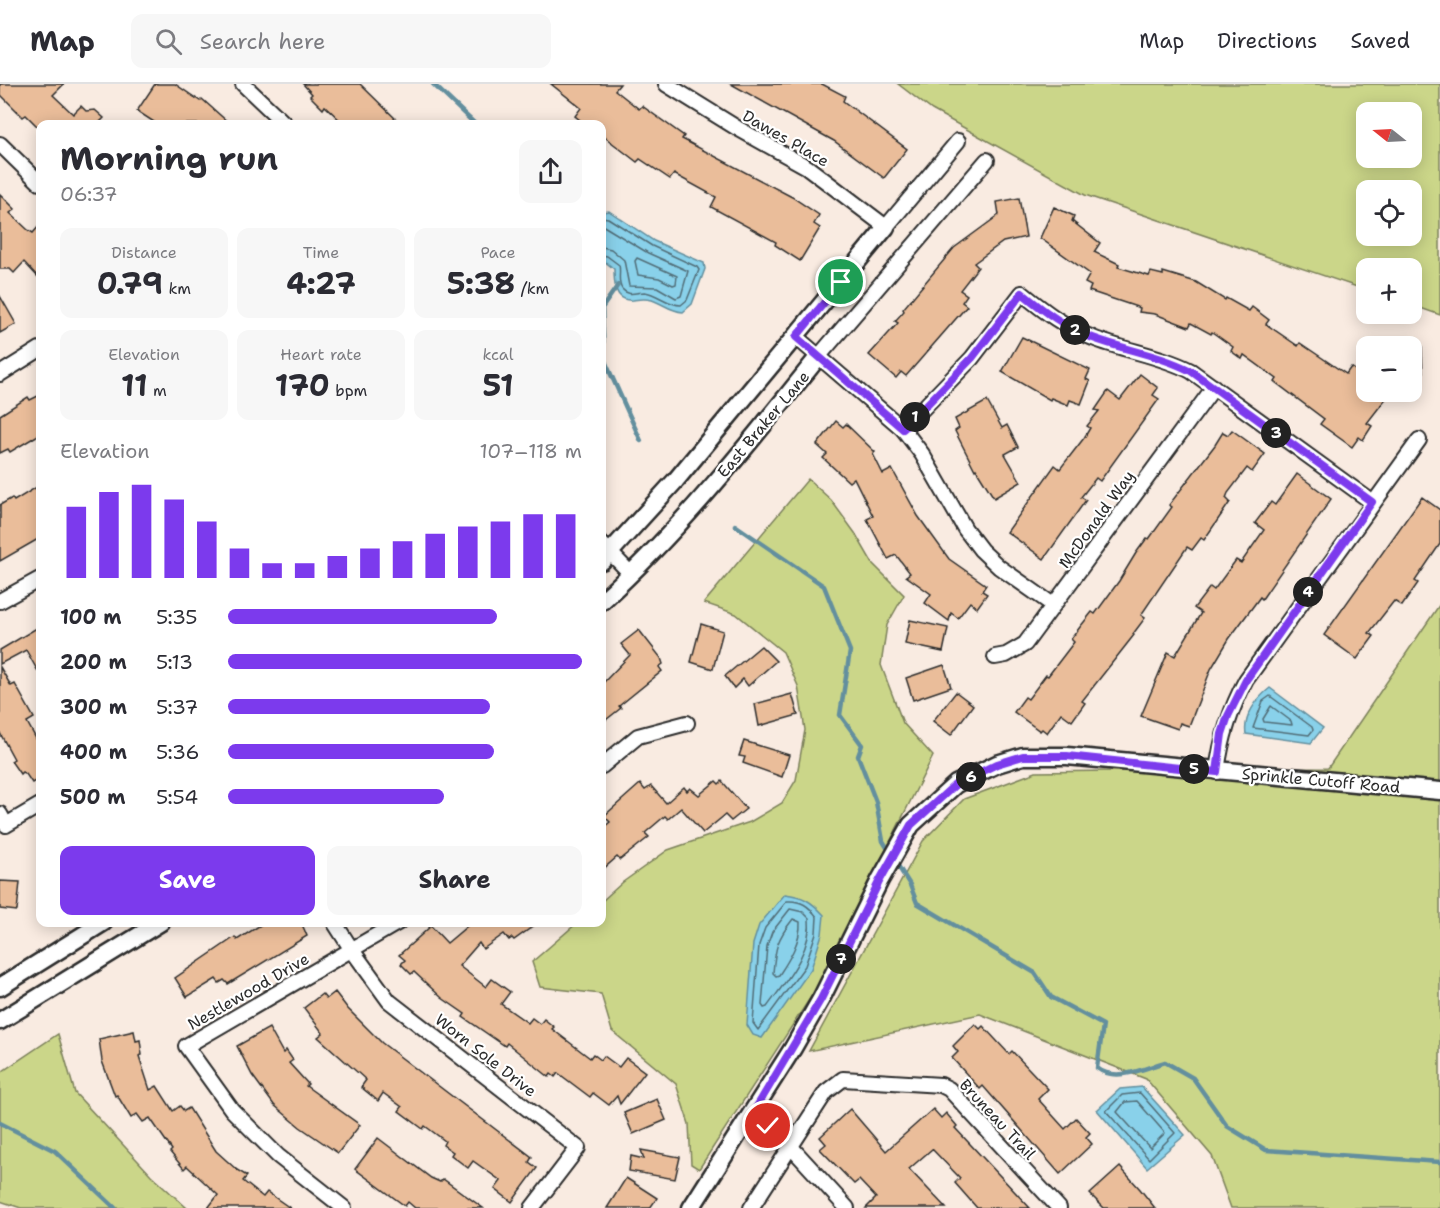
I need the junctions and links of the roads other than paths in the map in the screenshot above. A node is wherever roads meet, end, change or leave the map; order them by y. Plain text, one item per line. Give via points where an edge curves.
1 (243, 84) edge
2 (666, 84) edge
3 (281, 120) edge
4 (958, 141) dead end
5 (0, 144) edge
6 (987, 160) dead end
7 (36, 179) edge
8 (886, 227) junction
9 (796, 337) junction
10 (36, 352) edge
11 (819, 356) junction
12 (0, 374) edge
13 (1214, 387) junction
14 (903, 429) junction
15 (1419, 440) dead end
16 (1372, 502) junction
17 (606, 551) edge
18 (606, 555) edge
19 (631, 574) junction
20 (36, 581) edge
21 (606, 597) edge
22 (0, 601) edge
23 (1053, 605) junction
24 (995, 657) dead end
25 (687, 723) dead end
26 (606, 763) edge
27 (1217, 772) junction
28 (1440, 790) edge
29 (36, 807) edge
30 (3, 819) edge
31 (96, 927) edge
32 (153, 927) edge
33 (337, 927) edge
34 (391, 927) edge
35 (352, 950) junction
36 (0, 987) edge
37 (0, 1022) edge
38 (752, 1115) junction
39 (792, 1147) junction
40 (344, 1208) edge
41 (532, 1208) edge
42 (691, 1208) edge
43 (751, 1208) edge
44 (847, 1208) edge
45 (1059, 1208) edge

1 - 3 street
2 - 8 street, Dawes Place via 737,129 807,166
4 - 8 street, East Braker Lane
5 - 7 street
6 - 11 street, East Braker Lane
8 - 9 street, East Braker Lane
9 - 11 street
9 - 17 street, East Braker Lane via 676,480
10 - 12 street
11 - 14 street
11 - 19 street, East Braker Lane via 756,434
13 - 14 street via 1172,362 1077,332 1022,293 972,358
13 - 16 street
13 - 23 street, McDonald Way
14 - 23 street via 981,550
15 - 16 street
16 - 27 street via 1246,680 1225,725
18 - 19 street
19 - 21 street, East Braker Lane
20 - 22 street
23 - 24 street, McDonald Way via 1025,644
25 - 26 street via 638,736
27 - 28 street, Sprinkle Cutoff Road
27 - 38 street, Sprinkle Cutoff Road via 1067,756 1023,756 956,784 911,825 821,999
29 - 30 street
31 - 36 street
32 - 37 street
33 - 35 street, Worn Sole Drive
34 - 35 street, Nestlewood Drive
35 - 40 street, Nestlewood Drive via 186,1046 232,1110 278,1156
35 - 41 street, Worn Sole Drive via 389,1001 578,1148
38 - 39 street
38 - 42 street, Sprinkle Cutoff Road
39 - 43 street, Bruneau Trail
39 - 44 street
39 - 45 street, Bruneau Trail via 826,1092 843,1079 941,1085

